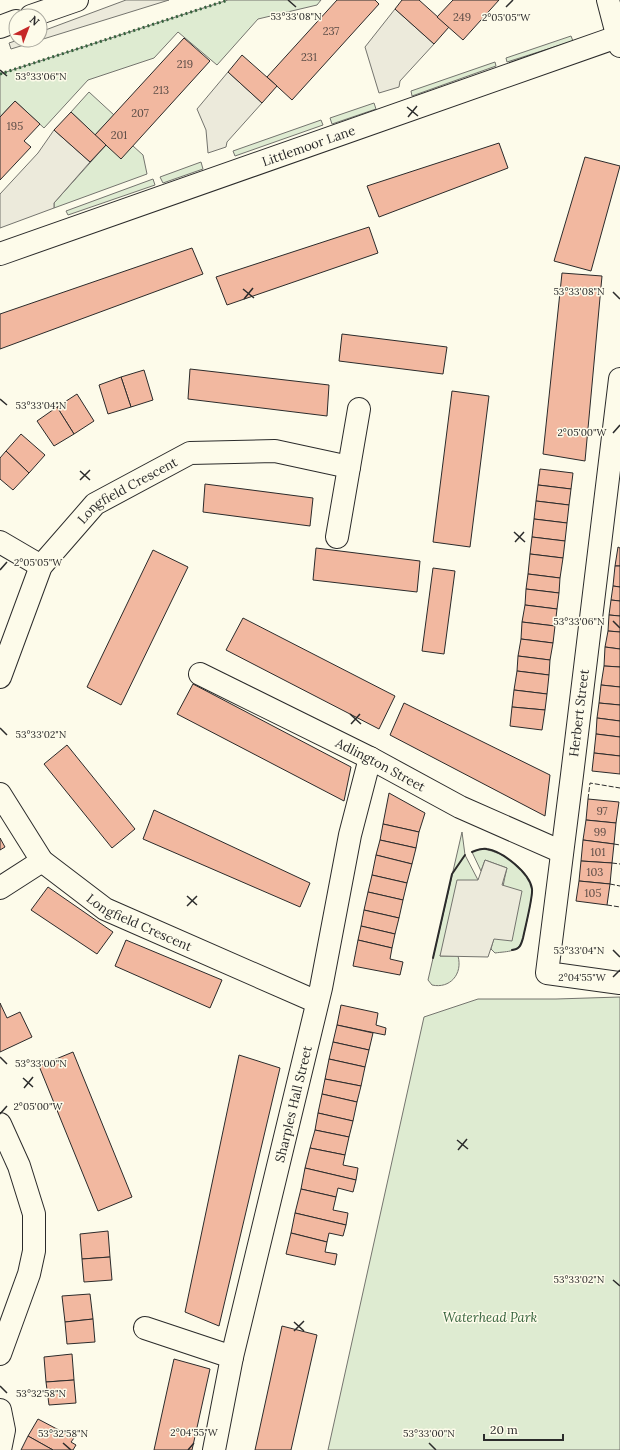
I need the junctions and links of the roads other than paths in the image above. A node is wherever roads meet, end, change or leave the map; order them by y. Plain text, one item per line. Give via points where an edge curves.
1 (77, 0) edge
2 (608, 0) edge
3 (48, 10) edge
4 (619, 42) edge
5 (0, 254) edge
6 (620, 379) edge
7 (359, 409) dead end
8 (349, 467) junction
9 (338, 537) dead end
10 (0, 542) edge
11 (41, 566) junction
12 (200, 674) dead end
13 (0, 677) edge
14 (370, 758) junction
15 (0, 794) edge
16 (562, 852) junction
17 (42, 861) junction
18 (0, 888) edge
19 (620, 983) edge
20 (317, 1002) junction
21 (0, 1124) edge
22 (145, 1328) dead end
23 (0, 1354) edge
24 (232, 1357) junction
25 (0, 1410) edge
26 (0, 1450) edge
27 (214, 1450) edge

1 - 3 street
2 - 4 street
4 - 5 street, Littlemoor Lane
6 - 16 street, Herbert Street
7 - 8 street
8 - 9 street
8 - 11 street, Longfield Crescent via 275,451 190,453 95,504
10 - 11 street
11 - 13 street, Longfield Crescent
12 - 14 street, Adlington Street
14 - 16 street, Adlington Street via 460,807
14 - 20 street, Sharples Hall Street via 350,835
15 - 17 street, Longfield Crescent
16 - 19 street, Herbert Street via 546,973
17 - 18 street
17 - 20 street, Longfield Crescent via 105,909
20 - 24 street, Sharples Hall Street
21 - 23 street via 19,1166 34,1214 34,1251 29,1274
22 - 24 street
24 - 27 street, Sharples Hall Street
25 - 26 street via 4,1430

